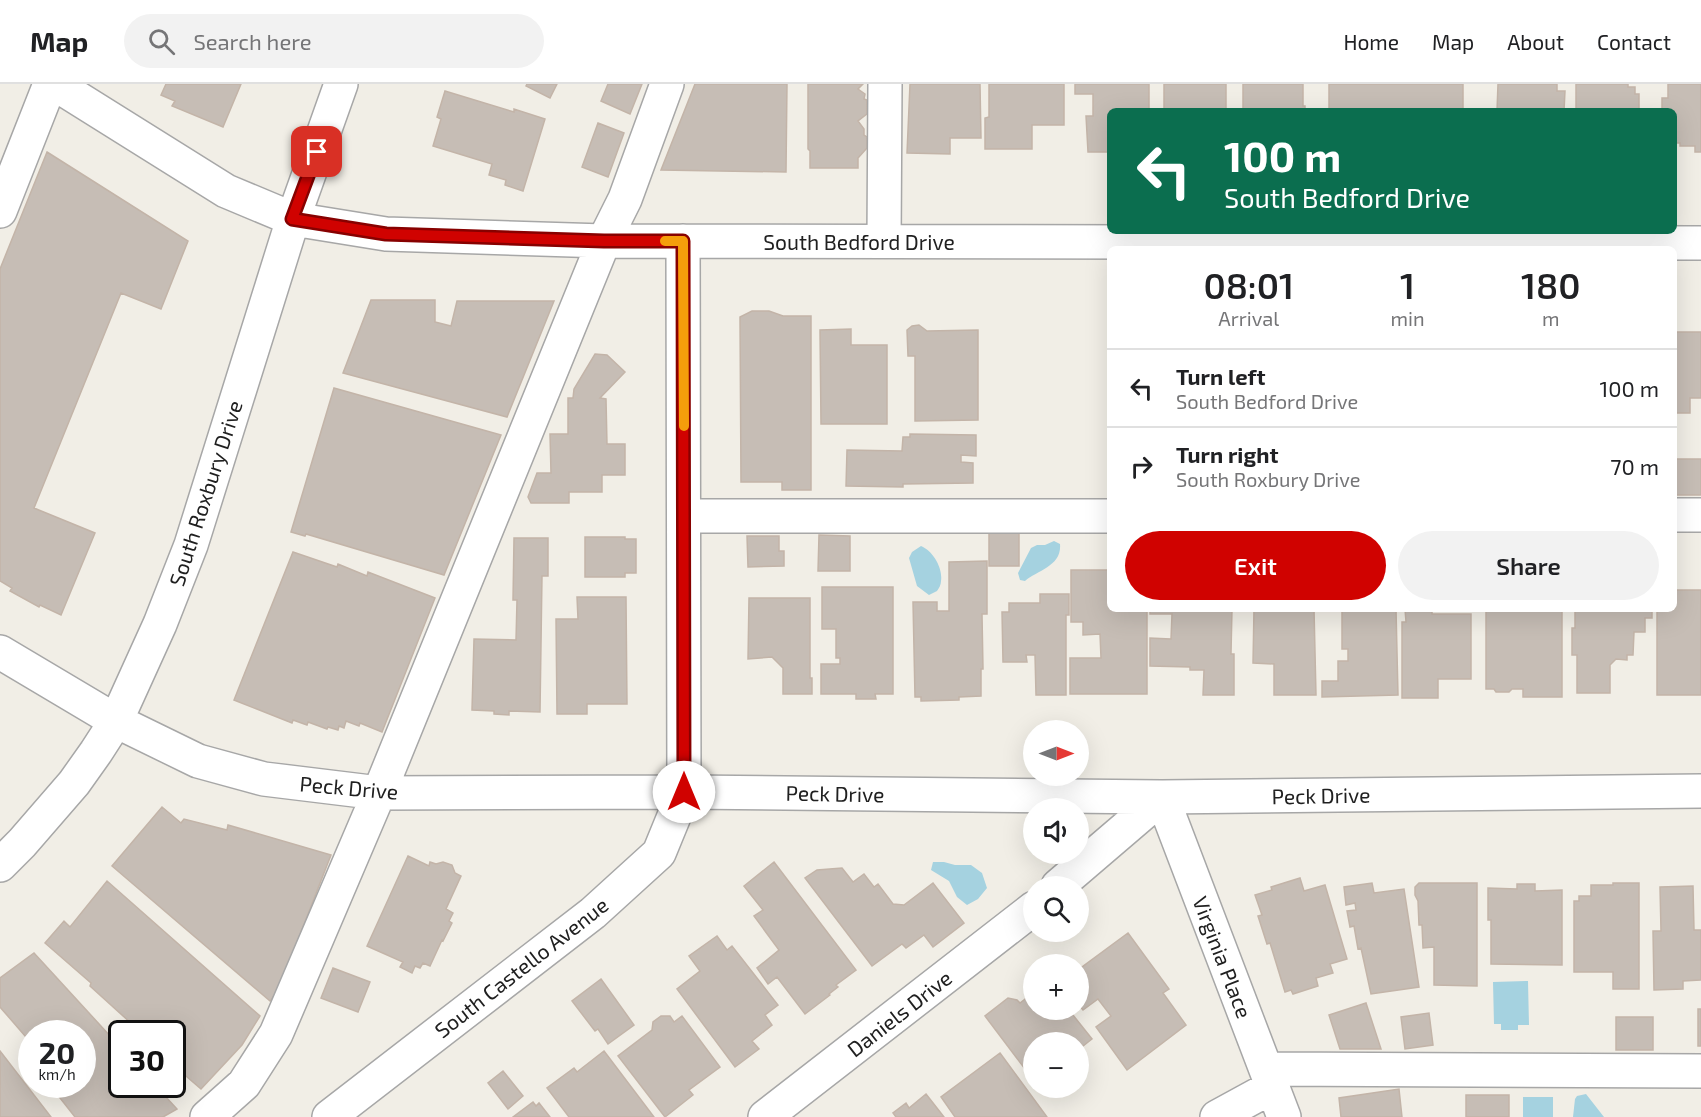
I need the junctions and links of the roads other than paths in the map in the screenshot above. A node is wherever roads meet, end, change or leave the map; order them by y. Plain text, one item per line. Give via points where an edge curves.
1 (50, 84) edge
2 (55, 84) edge
3 (341, 84) edge
4 (667, 84) edge
5 (885, 84) edge
6 (0, 211) edge
7 (292, 219) junction
8 (604, 241) junction
9 (683, 241) junction
10 (884, 241) junction
11 (1701, 243) edge
12 (1677, 515) edge
13 (1701, 515) edge
14 (684, 516) junction
15 (1107, 516) edge
16 (0, 652) edge
17 (116, 721) junction
18 (1701, 791) edge
19 (379, 792) junction
20 (684, 792) junction
21 (1162, 796) junction
22 (0, 865) edge
23 (1070, 876) edge
24 (1023, 917) edge
25 (1701, 1071) edge
26 (1269, 1078) junction
27 (207, 1117) edge
28 (329, 1117) edge
29 (765, 1117) edge
30 (1217, 1117) edge
31 (1284, 1117) edge

1 - 6 street
2 - 7 street, South Bedford Drive via 226,191
3 - 7 street, South Roxbury Drive
4 - 8 street via 625,199
5 - 10 street
7 - 8 street, South Bedford Drive via 386,234
7 - 17 street, South Roxbury Drive via 191,545
8 - 9 street, South Bedford Drive
8 - 19 street
9 - 10 street, South Bedford Drive
9 - 14 street
10 - 11 street, South Bedford Drive
12 - 13 street
14 - 15 street
14 - 20 street
16 - 17 street, Peck Drive
17 - 19 street, Peck Drive via 198,761 264,779
17 - 22 street, South Roxbury Drive via 74,783
18 - 21 street, Peck Drive
19 - 20 street, Peck Drive
19 - 27 street via 276,1034 244,1084
20 - 21 street, Peck Drive
20 - 28 street, South Castello Avenue via 659,853 593,913
21 - 23 street
21 - 26 street, Virginia Place
24 - 29 street, Daniels Drive
25 - 26 street
26 - 30 street
26 - 31 street, Virginia Place

